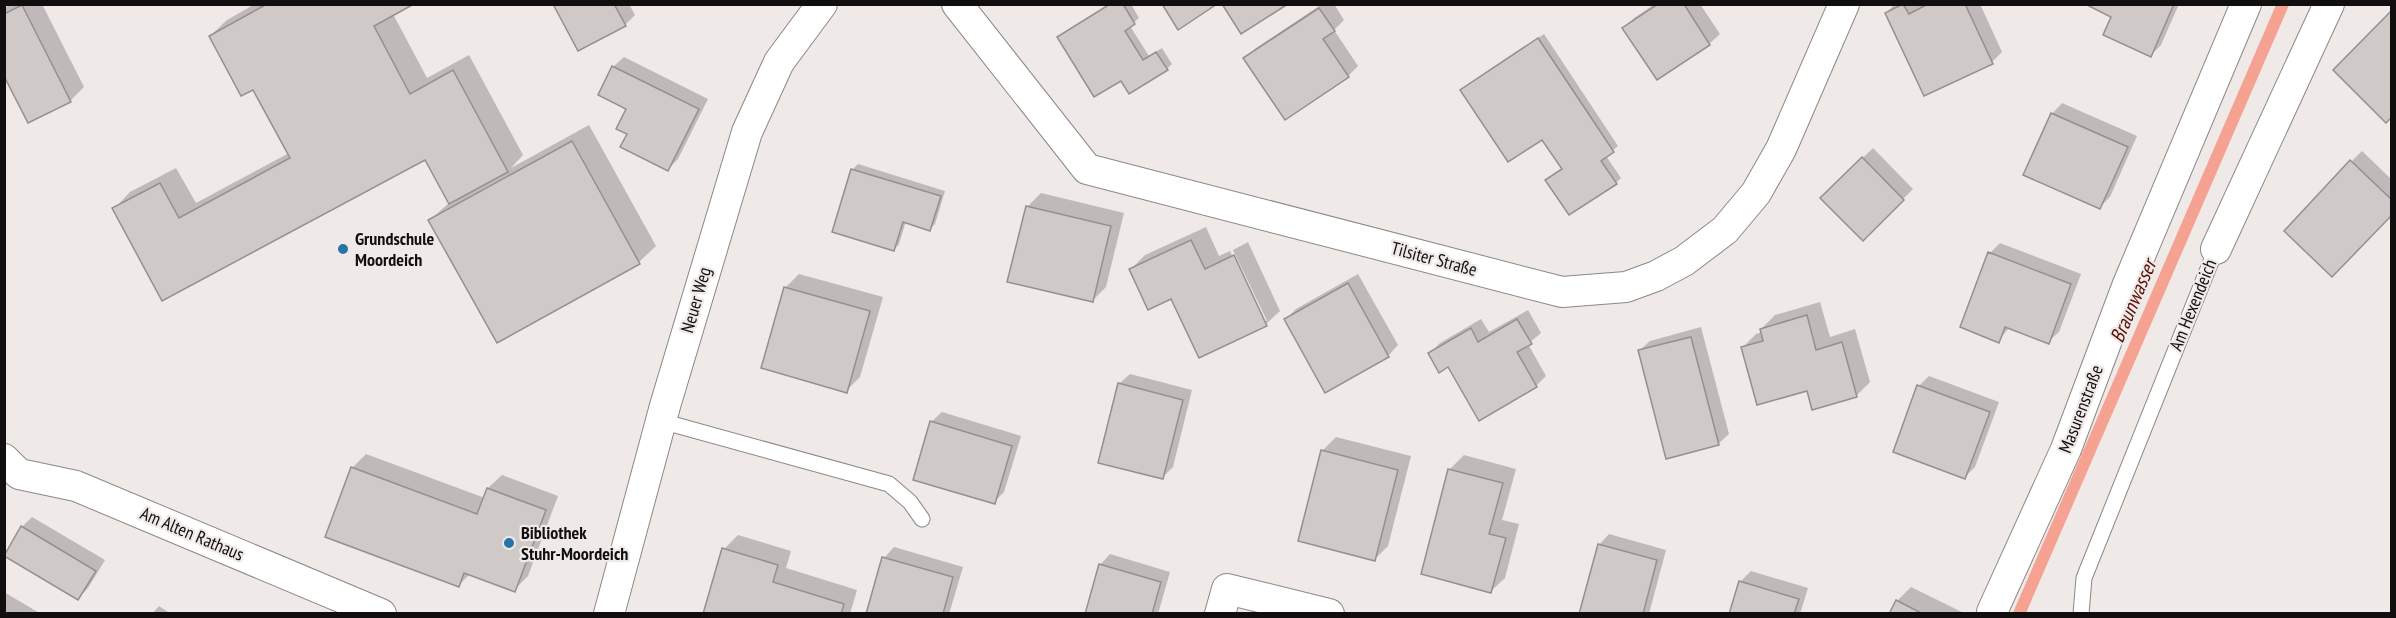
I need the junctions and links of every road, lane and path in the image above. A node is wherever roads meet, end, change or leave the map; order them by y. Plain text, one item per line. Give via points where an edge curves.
1 (822, 4) edge
2 (957, 4) edge
3 (1844, 4) edge
4 (2246, 4) edge
5 (2329, 4) edge
6 (2216, 249) joint
7 (661, 421) junction
8 (9, 471) edge
9 (922, 519) dead end
10 (1992, 612) dead end
11 (381, 614) edge
12 (609, 614) edge
13 (1220, 614) edge
14 (1329, 614) edge
15 (2080, 614) edge

1 - 7 street, Neuer Weg via 779,62 747,132
2 - 3 street, Tilsiter Straße via 1087,169 1562,292 1626,287 1656,276 1684,261 1725,230 1756,193 1781,149
4 - 10 street, Masurenstraße via 2128,284 2066,449
5 - 6 street, Am Hexendeich
6 - 15 lane, Am Hexendeich via 2084,578
7 - 9 lane via 889,484
7 - 12 street, Neuer Weg
8 - 11 street, Am Alten Rathaus via 76,486
13 - 14 street via 1227,590

